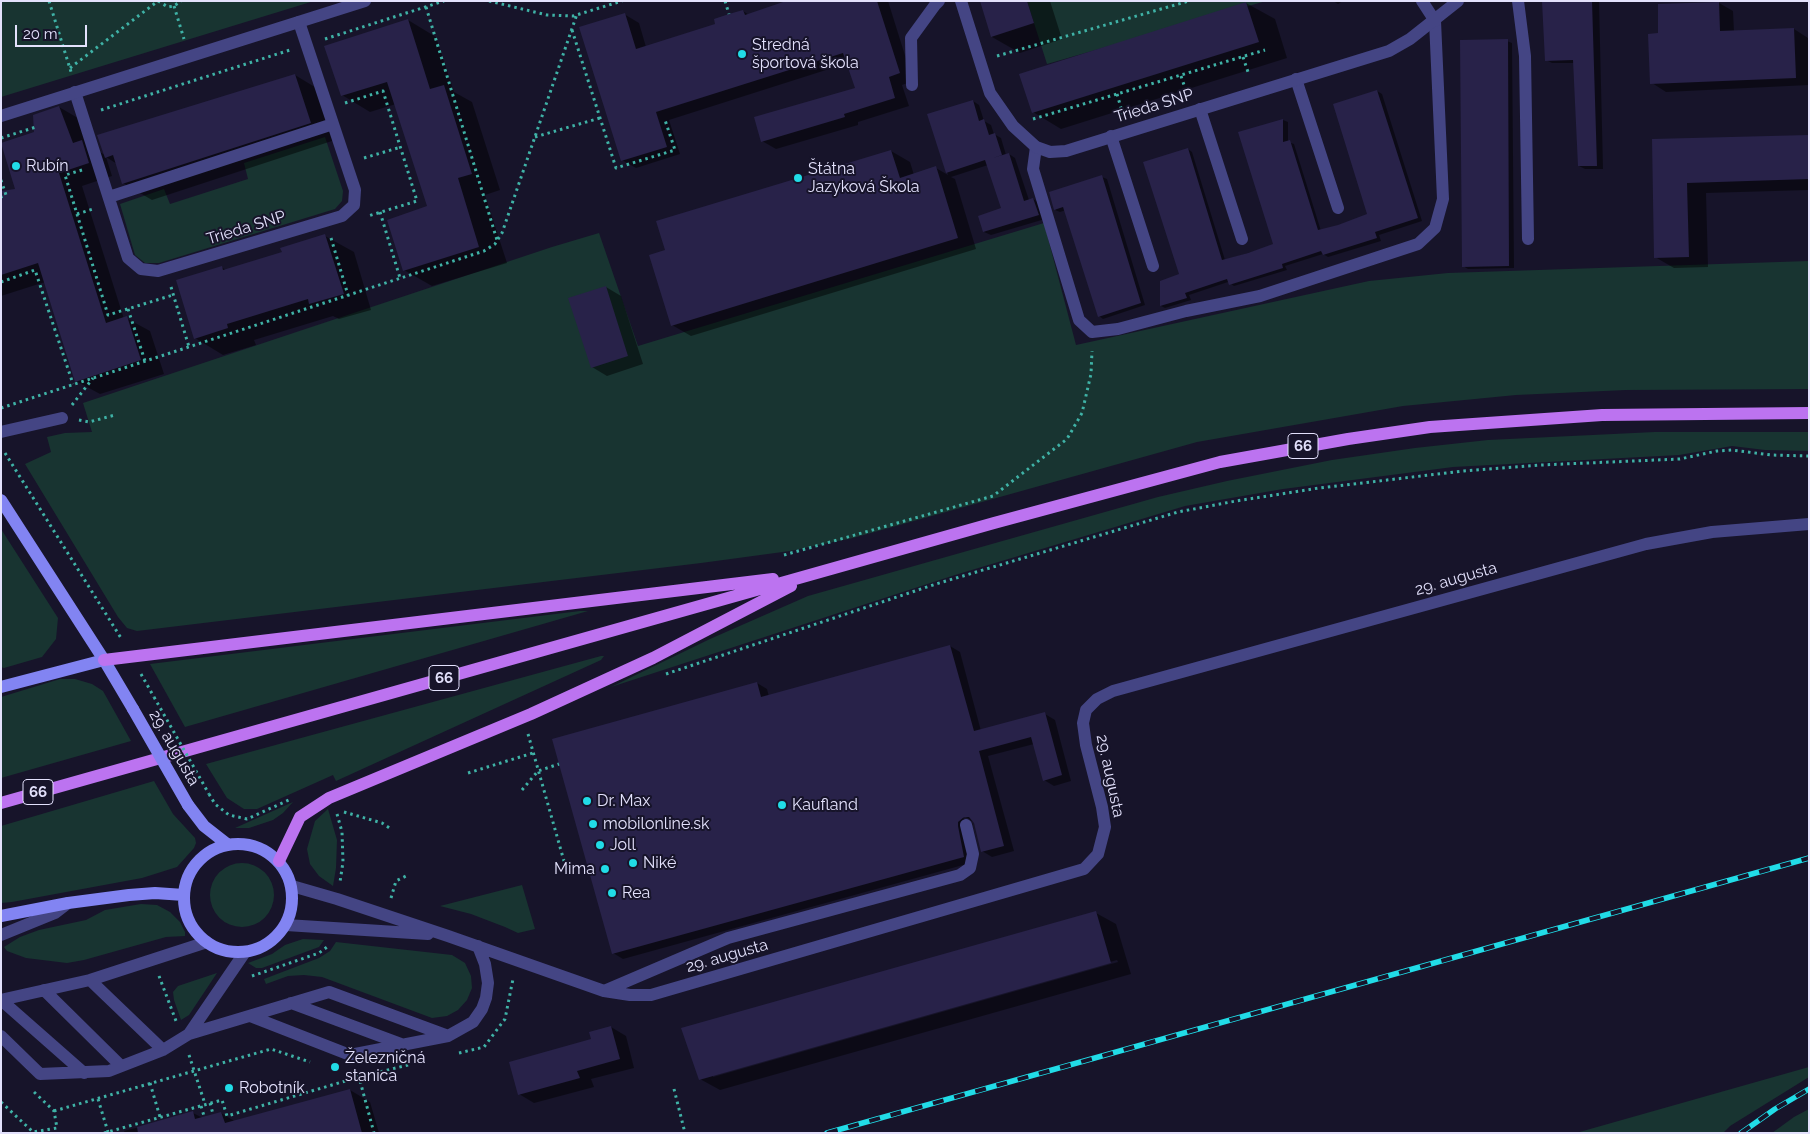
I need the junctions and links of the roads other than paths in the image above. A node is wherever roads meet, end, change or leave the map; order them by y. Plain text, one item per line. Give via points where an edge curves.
1 (365, 1) edge
2 (940, 1) edge
3 (961, 1) edge
4 (1422, 1) edge
5 (1458, 1) edge
6 (1518, 1) edge
7 (1435, 21) junction
8 (299, 22) junction
9 (1296, 79) junction
10 (912, 84) dead end
11 (76, 92) junction
12 (1200, 109) junction
13 (1, 116) edge
14 (333, 124) junction
15 (1111, 136) junction
16 (1036, 147) junction
17 (109, 196) junction
18 (1338, 208) dead end
19 (1242, 239) dead end
20 (1528, 239) dead end
21 (1154, 266) dead end
22 (1809, 412) edge
23 (62, 418) road end
24 (1, 432) edge
25 (1, 500) edge
26 (1809, 524) edge
27 (813, 574) junction
28 (104, 660) junction
29 (1, 687) edge
30 (1, 803) edge
31 (966, 825) dead end
32 (226, 844) junction
33 (279, 861) junction
34 (292, 886) junction
35 (184, 895) junction
36 (68, 903) junction
37 (1, 916) edge
38 (286, 925) junction
39 (1, 934) edge
40 (448, 936) junction
41 (207, 942) junction
42 (478, 946) junction
43 (245, 952) junction
44 (90, 980) junction
45 (44, 990) junction
46 (604, 991) junction
47 (1, 1000) edge
48 (292, 1003) junction
49 (250, 1016) junction
50 (1, 1036) edge
51 (186, 1036) junction
52 (448, 1036) junction
53 (404, 1045) junction
54 (163, 1050) junction
55 (121, 1066) junction
56 (84, 1073) junction

1 - 8 street
2 - 10 street via 910,38
3 - 16 street via 990,94 1012,126
4 - 7 street
5 - 7 street, Trieda SNP
6 - 20 street via 1525,56
7 - 9 street, Trieda SNP via 1389,51
7 - 16 street via 1443,199 1434,228 1418,244 1260,296 1118,329 1092,332 1079,320 1034,169
8 - 11 street
8 - 14 street, Trieda SNP
9 - 12 street, Trieda SNP
9 - 18 street
11 - 13 street
11 - 17 street, Trieda SNP
12 - 15 street, Trieda SNP
12 - 19 street
14 - 17 street
14 - 17 street, Trieda SNP via 355,190 354,205 342,216 158,271 141,269 128,258
15 - 16 street, Trieda SNP via 1066,151 1050,152
15 - 21 street
22 - 27 main road, 66 via 1546,418 1339,440 1192,469
23 - 24 street
25 - 28 street, 29. augusta
26 - 46 street, 29. augusta via 1712,532 1646,544 1113,691 1097,699 1086,710 1083,723 1105,827 1098,854 1084,869 651,995
27 - 28 main road
27 - 30 main road, 66
27 - 33 main road via 653,658 531,714 329,798 300,818
28 - 29 street
28 - 32 street, 29. augusta, bridge via 188,805 204,826
31 - 46 street via 973,854 970,868 960,875 728,938
32 - 33 street via 249,844
32 - 35 street via 196,862 187,878
33 - 34 street
34 - 38 street via 293,900
34 - 40 street, 29. augusta
35 - 36 street via 155,893
35 - 41 street via 189,922
36 - 37 street
36 - 39 street via 55,913
38 - 40 street, 29. augusta
38 - 43 street via 264,946
40 - 42 street, 29. augusta
41 - 43 street via 225,951
41 - 44 street
42 - 46 street, 29. augusta
42 - 52 street via 488,983 486,998 473,1022
43 - 51 street
44 - 45 street
44 - 54 street
45 - 47 street
45 - 55 street
47 - 56 street
48 - 49 street
48 - 52 street via 329,992
48 - 53 street
49 - 51 street
49 - 53 street via 350,1055
50 - 56 street via 40,1074
51 - 54 street
52 - 53 street
54 - 55 street
55 - 56 street via 109,1071

